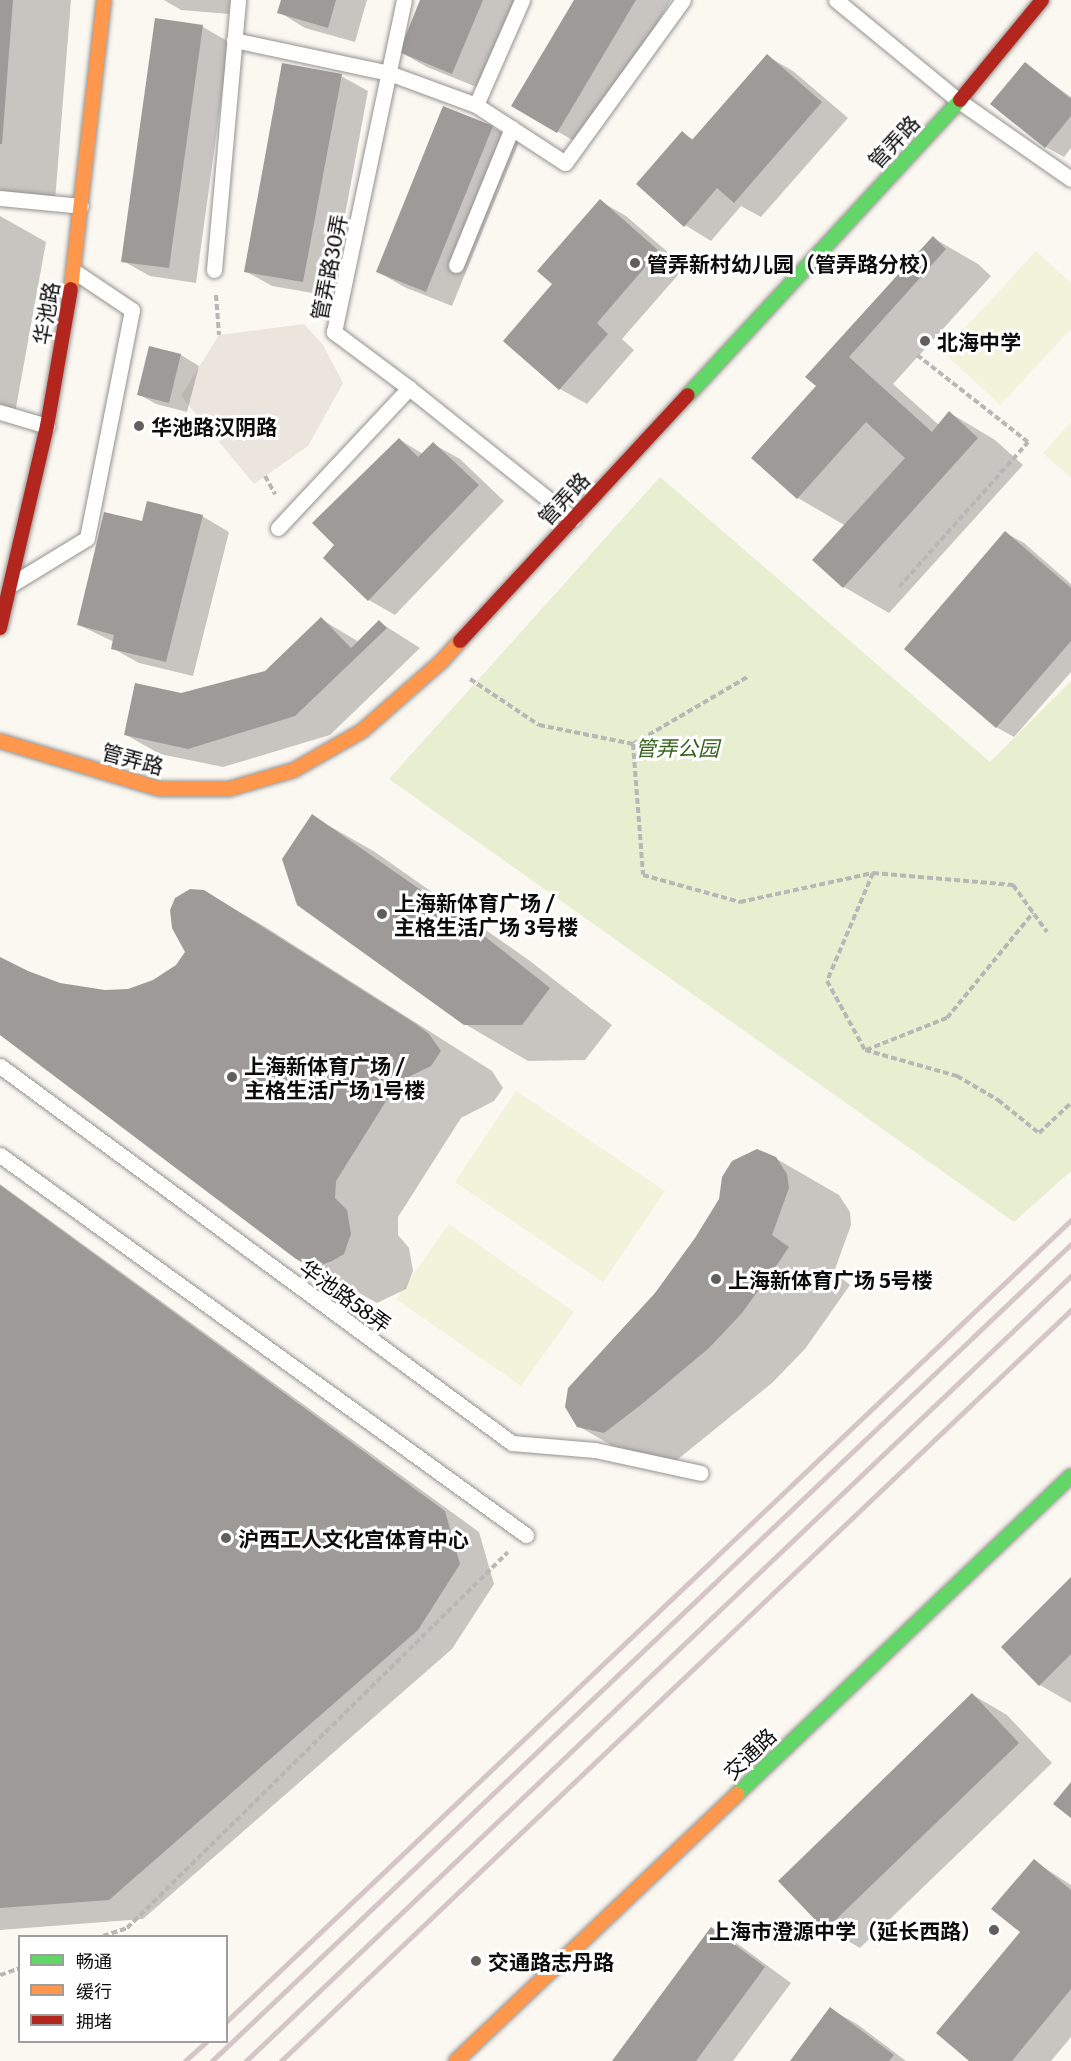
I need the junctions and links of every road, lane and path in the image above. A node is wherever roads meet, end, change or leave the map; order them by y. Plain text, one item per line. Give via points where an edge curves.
1 (104, 0) edge
2 (238, 0) edge
3 (404, 0) edge
4 (522, 0) edge
5 (683, 0) edge
6 (836, 0) edge
7 (1042, 0) edge
8 (234, 40) junction
9 (389, 73) junction
10 (959, 101) junction
11 (476, 105) junction
12 (512, 128) junction
13 (1071, 179) edge
14 (0, 198) edge
15 (81, 206) junction
16 (456, 265) dead end
17 (214, 270) joint
18 (74, 271) junction
19 (219, 335) dead end
20 (917, 355) dead end
21 (409, 388) junction
22 (0, 412) edge
23 (47, 426) junction
24 (573, 519) junction
25 (278, 528) dead end
26 (12, 585) junction
27 (899, 587) dead end
28 (0, 628) edge
29 (442, 661) junction
30 (749, 676) dead end
31 (0, 741) edge
32 (633, 744) junction
33 (873, 873) junction
34 (1033, 913) junction
35 (1047, 932) dead end
36 (865, 1050) junction
37 (0, 1066) edge
38 (1071, 1103) edge
39 (0, 1155) edge
40 (701, 1473) dead end
41 (1071, 1476) edge
42 (526, 1535) joint
43 (106, 1935) edge
44 (18, 1969) edge
45 (0, 1975) edge
46 (456, 2061) edge

1 - 15 street, 华池路
2 - 8 lane
3 - 9 lane, 管弄路30弄
4 - 11 lane
5 - 12 lane via 565,163
6 - 10 lane
7 - 10 street, 管弄路
8 - 9 lane
8 - 17 lane
9 - 11 lane
9 - 21 lane, 管弄路30弄 via 334,332
10 - 13 lane
10 - 24 street, 管弄路
11 - 12 lane
12 - 16 lane
14 - 15 lane
15 - 18 street, 华池路
17 - 19 path
18 - 23 street, 华池路
18 - 26 lane via 132,310 111,417 87,538
20 - 27 path via 1028,442
21 - 24 lane
21 - 25 lane
22 - 23 lane
23 - 26 street, 华池路
24 - 29 street, 管弄路
26 - 28 street, 华池路
29 - 31 street, 管弄路 via 362,731 294,770 229,789 159,789
29 - 32 path via 538,725
30 - 32 path
32 - 33 path via 643,875 740,902
33 - 34 path via 1013,885
33 - 36 path via 827,981
34 - 35 path
34 - 36 path via 947,1018
36 - 38 path via 957,1076 998,1100 1039,1133
37 - 40 lane, 华池路58弄 via 512,1443 596,1450
39 - 42 lane
41 - 46 street, 交通路
42 - 43 path via 127,1928
44 - 45 path

